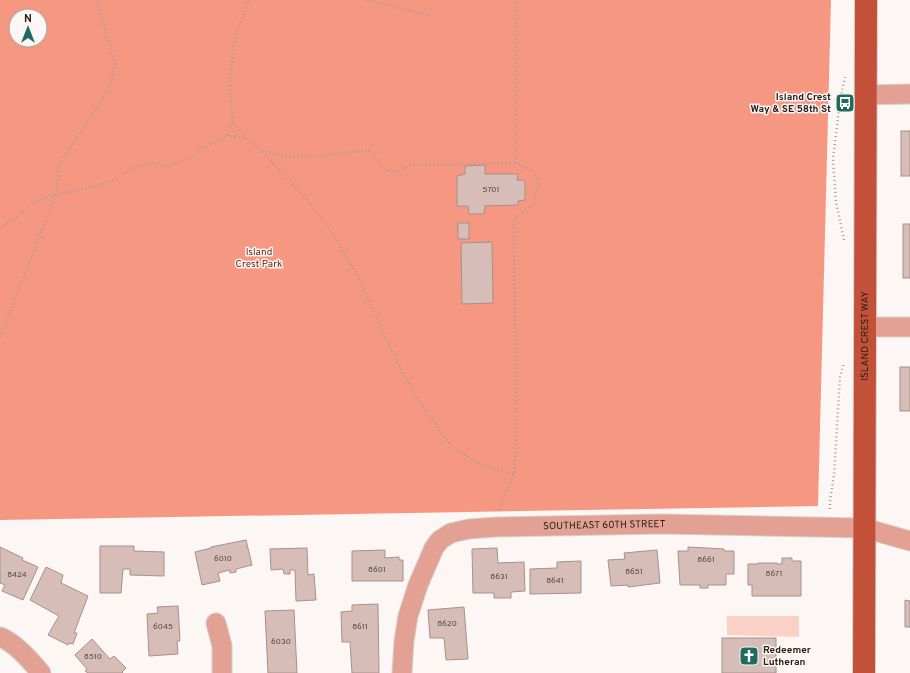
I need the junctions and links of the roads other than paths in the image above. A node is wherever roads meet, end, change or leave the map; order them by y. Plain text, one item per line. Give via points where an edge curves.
1 (866, 0) edge
2 (910, 94) edge
3 (866, 95) junction
4 (865, 327) junction
5 (910, 327) edge
6 (864, 528) junction
7 (910, 541) edge
8 (216, 623) dead end
9 (0, 637) edge
10 (38, 672) edge
11 (222, 673) edge
12 (402, 673) edge
13 (864, 673) edge

1 - 3 main road, ISLAND CREST WAY
2 - 3 street
3 - 4 main road, ISLAND CREST WAY
4 - 5 street
4 - 6 main road, ISLAND CREST WAY
6 - 7 street, SOUTHEAST 60TH STREET
6 - 12 street, SOUTHEAST 60TH STREET via 662,524 496,527 451,533 440,540 434,548 418,585 408,616
6 - 13 main road, ISLAND CREST WAY
8 - 11 street via 222,646
9 - 10 street via 18,649

